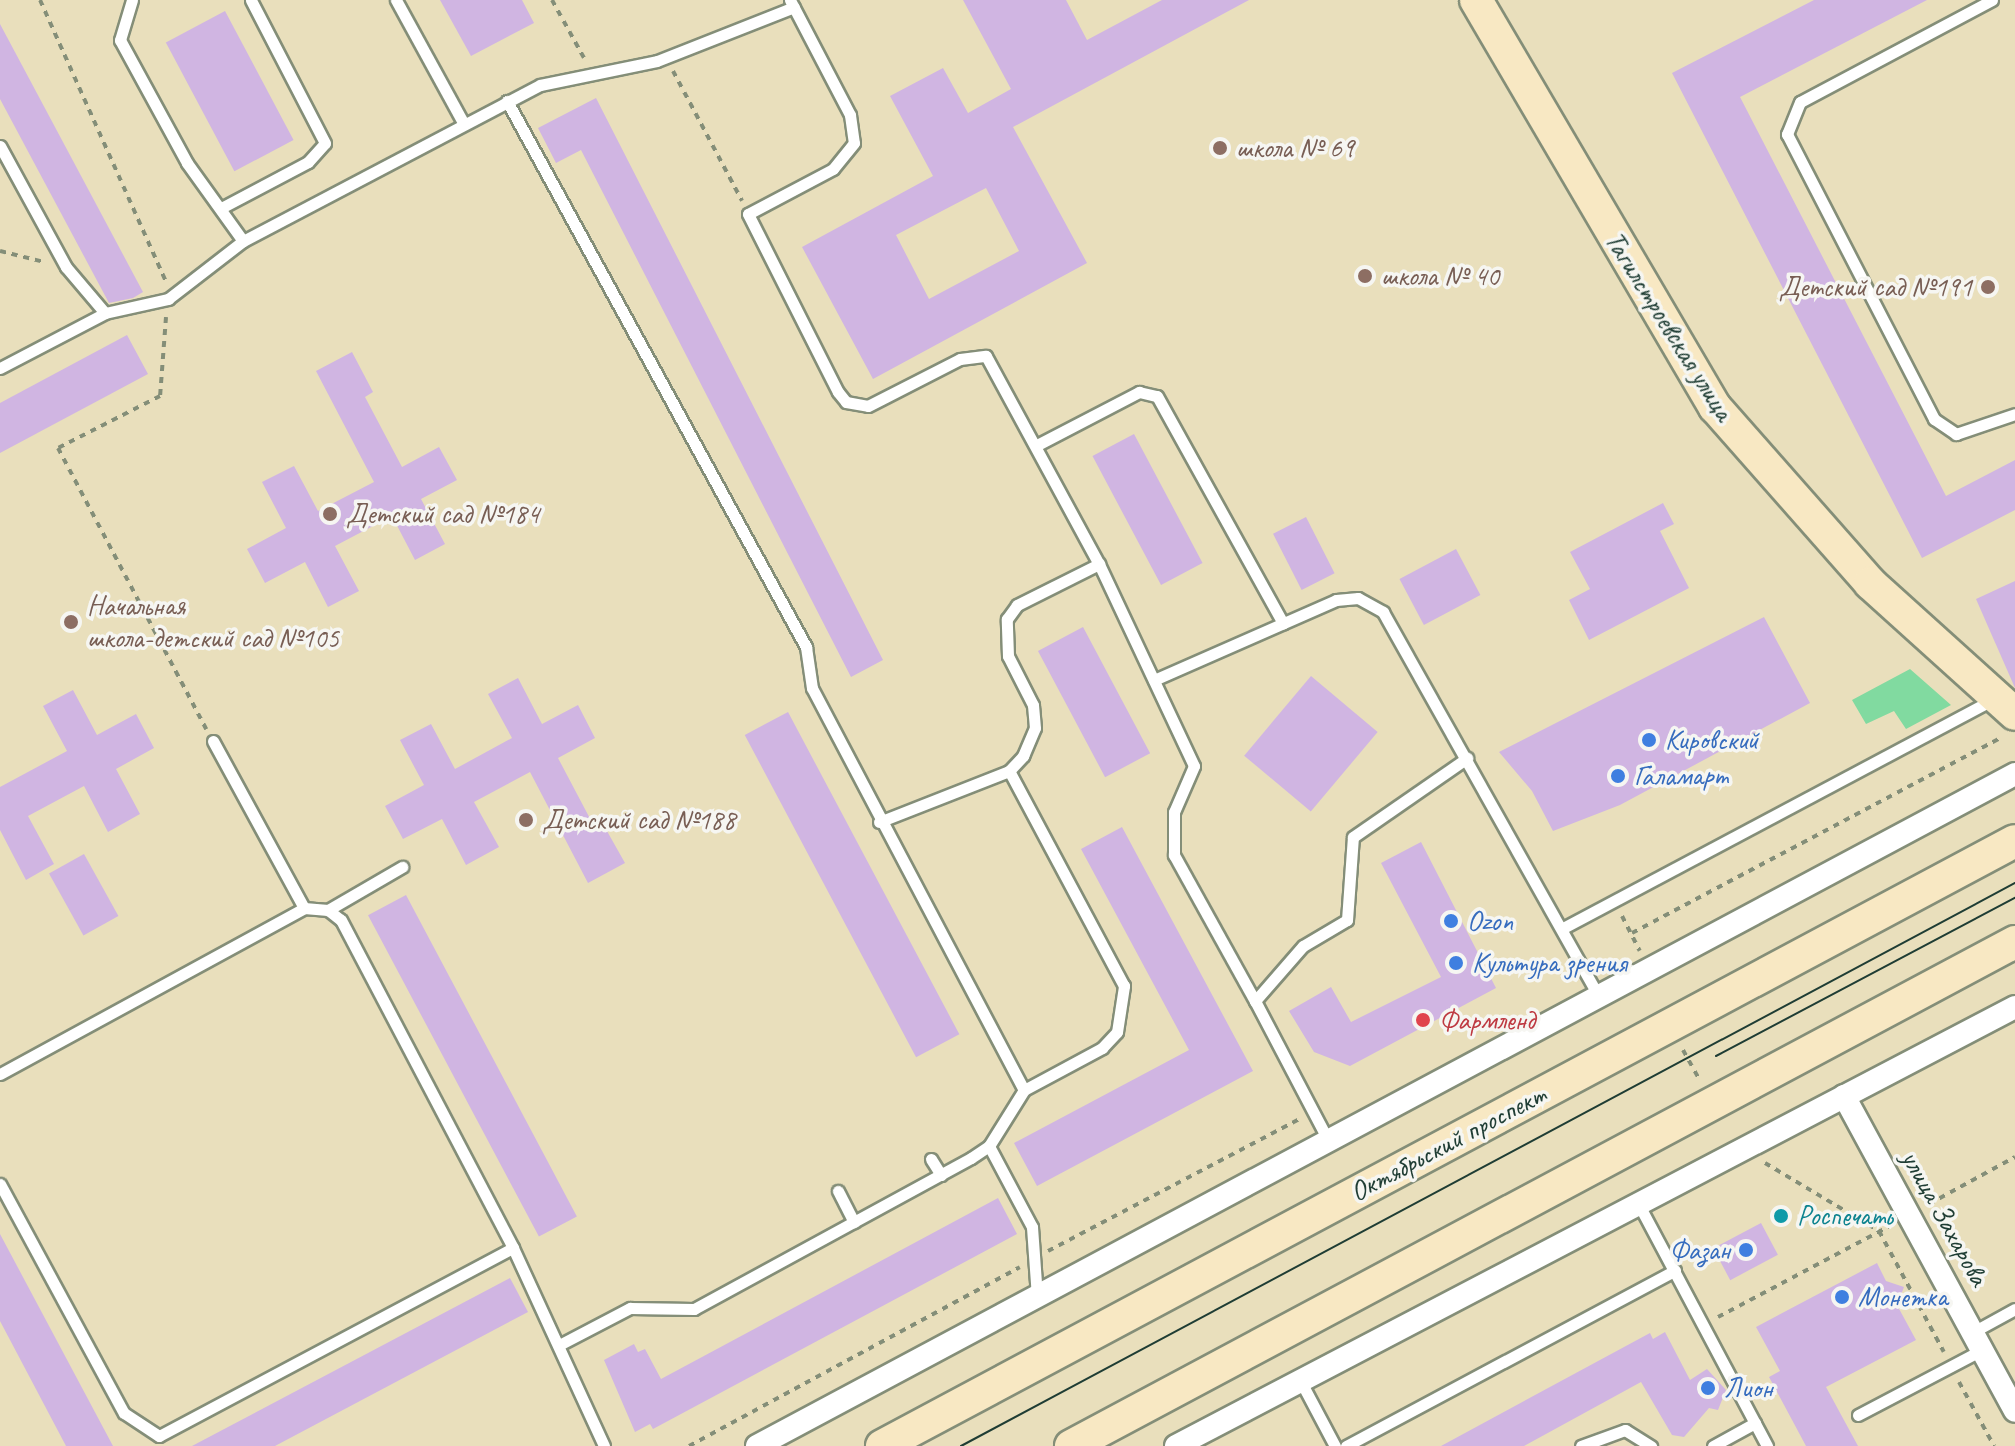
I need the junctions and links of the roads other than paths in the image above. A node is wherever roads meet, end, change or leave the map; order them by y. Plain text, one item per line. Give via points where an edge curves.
1 (132, 0) edge
2 (251, 0) edge
3 (396, 0) edge
4 (1476, 0) edge
5 (1992, 0) edge
6 (792, 4) edge
7 (507, 101) junction
8 (464, 124) junction
9 (0, 146) edge
10 (223, 207) junction
11 (243, 241) junction
12 (105, 313) junction
13 (0, 368) edge
14 (2015, 414) edge
15 (1039, 444) junction
16 (1099, 564) junction
17 (1283, 623) junction
18 (1154, 680) junction
19 (2005, 706) edge
20 (213, 741) road end
21 (1467, 758) junction
22 (1009, 771) junction
23 (2015, 774) edge
24 (879, 822) junction
25 (2015, 841) edge
26 (402, 867) dead end
27 (304, 908) junction
28 (328, 910) junction
29 (1563, 928) junction
30 (2015, 942) edge
31 (1598, 995) junction
32 (1255, 1001) junction
33 (2015, 1007) edge
34 (0, 1074) edge
35 (1024, 1090) junction
36 (1844, 1096) junction
37 (1327, 1138) junction
38 (989, 1146) junction
39 (931, 1159) dead end
40 (941, 1175) junction
41 (0, 1184) edge
42 (838, 1191) dead end
43 (1639, 1205) junction
44 (854, 1222) junction
45 (513, 1248) junction
46 (1675, 1270) junction
47 (1037, 1296) junction
48 (2015, 1309) edge
49 (1978, 1341) junction
50 (561, 1344) junction
51 (1299, 1380) junction
52 (2015, 1411) edge
53 (1858, 1415) dead end
54 (1755, 1423) junction
55 (604, 1446) edge
56 (757, 1446) edge
57 (882, 1446) edge
58 (1071, 1446) edge
59 (1176, 1446) edge
60 (1335, 1446) edge
61 (1346, 1446) edge
62 (1581, 1446) edge
63 (1651, 1446) edge
64 (1713, 1446) edge
65 (1767, 1446) edge

1 - 10 lane via 120,40 187,163
2 - 10 lane via 325,143 308,162
3 - 8 lane
4 - 19 main road, Тагилстроевская улица via 1715,407 1870,583
5 - 14 lane via 1800,102 1787,134 1934,419 1956,434
6 - 7 lane via 666,57 540,85
6 - 15 lane via 850,115 854,143 833,169 748,214 846,402 868,406 960,359 986,356
7 - 8 lane
7 - 24 lane via 806,647 812,688
8 - 11 lane
9 - 12 lane via 66,267
10 - 11 lane
11 - 12 lane via 168,299
12 - 13 lane
15 - 16 lane
15 - 17 lane via 1139,392 1157,396
16 - 18 lane
16 - 22 lane via 1017,605 1007,619 1008,656 1033,705 1035,728
17 - 18 lane
17 - 21 lane via 1347,597 1383,612
18 - 32 lane via 1194,766 1174,812 1174,855
19 - 29 lane
20 - 27 lane
21 - 29 lane
21 - 32 lane via 1353,837 1347,920 1303,946
22 - 24 lane
22 - 35 lane via 1124,986 1126,1004 1124,1019 1102,1048
23 - 31 street
24 - 35 lane
25 - 57 main road, Октябрьский проспект
26 - 28 lane
27 - 28 lane
27 - 34 lane
28 - 45 lane via 341,920
29 - 31 lane
30 - 58 main road
31 - 37 street
32 - 37 lane
33 - 36 street
35 - 38 lane
36 - 43 street
36 - 49 street, улица Захарова
37 - 47 street
38 - 40 lane
38 - 47 lane via 1032,1227
39 - 40 lane
40 - 44 lane
41 - 45 lane via 124,1413 159,1436
42 - 44 lane
43 - 46 lane
43 - 51 street
44 - 50 lane via 685,1313 630,1308
45 - 50 lane
46 - 54 lane
46 - 61 lane
47 - 56 street
48 - 49 lane
49 - 52 street, улица Захарова
49 - 53 lane via 1951,1367
50 - 55 lane via 570,1382
51 - 59 street
51 - 60 lane
54 - 64 lane
54 - 65 lane
62 - 63 lane via 1625,1430

